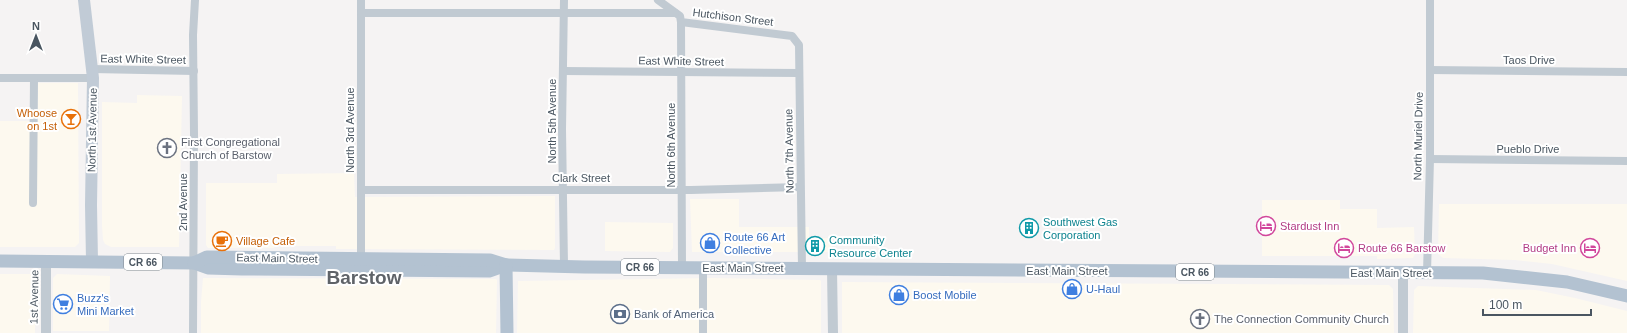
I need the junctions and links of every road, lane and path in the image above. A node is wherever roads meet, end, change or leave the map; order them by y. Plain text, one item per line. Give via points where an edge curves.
1 (84, 0) edge
2 (195, 0) edge
3 (361, 0) edge
4 (564, 0) edge
5 (658, 0) edge
6 (1430, 0) edge
7 (361, 12) junction
8 (564, 12) junction
9 (675, 12) junction
10 (682, 22) junction
11 (792, 36) joint
12 (1430, 70) junction
13 (194, 71) junction
14 (564, 71) junction
15 (682, 71) junction
16 (1627, 72) edge
17 (799, 73) junction
18 (93, 74) junction
19 (0, 78) edge
20 (34, 78) junction
21 (1430, 160) junction
22 (1627, 161) edge
23 (800, 187) junction
24 (564, 189) junction
25 (361, 190) junction
26 (682, 190) junction
27 (33, 203) dead end
28 (361, 259) junction
29 (0, 261) edge
30 (46, 261) junction
31 (92, 261) junction
32 (194, 263) junction
33 (506, 265) junction
34 (564, 266) junction
35 (682, 268) junction
36 (703, 268) junction
37 (802, 269) junction
38 (832, 269) junction
39 (1403, 273) junction
40 (1427, 273) junction
41 (1627, 296) edge
42 (46, 333) edge
43 (193, 333) edge
44 (507, 333) edge
45 (703, 333) edge
46 (833, 333) edge
47 (1403, 333) edge

1 - 18 main road, North 1st Avenue
2 - 13 street, 2nd Avenue
3 - 7 street, North 3rd Avenue
4 - 8 street, North 5th Avenue
5 - 9 street, Hutchison Street
6 - 12 street, North Muriel Drive
7 - 8 street
7 - 25 street, North 3rd Avenue
8 - 9 street
8 - 14 street, North 5th Avenue
9 - 10 street, Hutchison Street
10 - 11 street, Hutchison Street
10 - 15 street, North 6th Avenue
11 - 17 street, North 7th Avenue via 799,45
12 - 16 street, Taos Drive
12 - 21 street, North Muriel Drive
13 - 18 street, East White Street
13 - 32 street, 2nd Avenue
14 - 15 street, East White Street
14 - 24 street, North 5th Avenue
15 - 17 street, East White Street
15 - 26 street, North 6th Avenue
17 - 23 street, North 7th Avenue
18 - 20 street, East White Street
18 - 31 main road, North 1st Avenue via 90,204
19 - 20 street, East White Street
20 - 27 street
21 - 22 street, Pueblo Drive
21 - 40 street, North Muriel Drive
23 - 26 street, Clark Street
23 - 37 street, North 7th Avenue
24 - 25 street, Clark Street
24 - 26 street, Clark Street
24 - 34 street, North 5th Avenue
25 - 28 street, North 3rd Avenue
26 - 35 street, North 6th Avenue
28 - 32 main road, East Main Street / CR 66 via 207,257
28 - 33 main road, East Main Street / CR 66 via 490,260
29 - 30 main road, CR 66
30 - 31 main road, CR 66
30 - 42 street, 1st Avenue
31 - 32 main road, East Main Street / CR 66
32 - 33 main road, East Main Street / CR 66 via 208,268 489,271
32 - 43 street, 2nd Avenue
33 - 34 main road, East Main Street / CR 66
33 - 44 main road
34 - 35 main road, East Main Street / CR 66
35 - 36 main road, East Main Street / CR 66
36 - 37 main road, East Main Street / CR 66
36 - 45 street
37 - 38 main road, East Main Street / CR 66
38 - 39 main road, East Main Street / CR 66
38 - 46 street
39 - 40 main road, East Main Street / CR 66
39 - 47 street
40 - 41 main road, East Main Street / CR 66 via 1483,273 1534,278 1579,284

